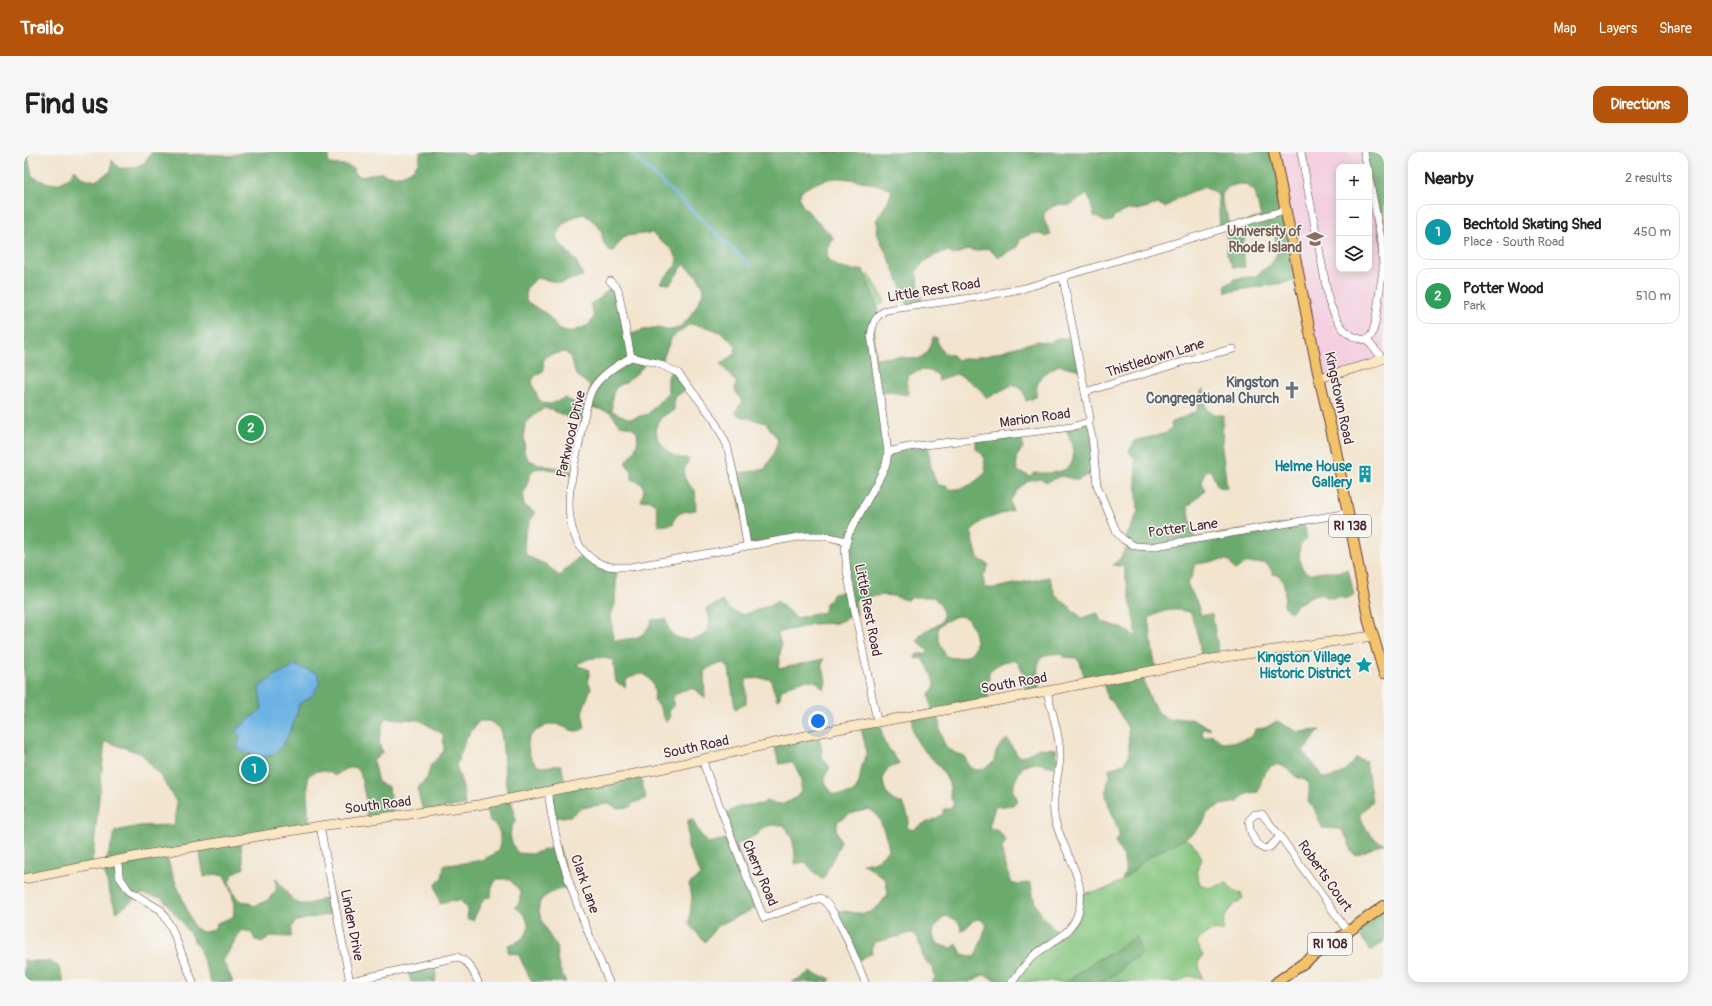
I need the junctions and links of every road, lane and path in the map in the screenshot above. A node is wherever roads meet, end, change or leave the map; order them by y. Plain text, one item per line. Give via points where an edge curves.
1 (1274, 152) edge
2 (1301, 152) edge
3 (1364, 152) edge
4 (1366, 164) edge
5 (1372, 193) edge
6 (1286, 210) junction
7 (1063, 278) junction
8 (610, 281) dead end
9 (1367, 340) junction
10 (1233, 349) dead end
11 (631, 357) junction
12 (1383, 358) edge
13 (1319, 378) junction
14 (1085, 392) junction
15 (1088, 422) junction
16 (888, 452) junction
17 (1348, 513) junction
18 (846, 542) junction
19 (747, 545) junction
20 (1372, 636) junction
21 (1384, 673) edge
22 (1047, 692) junction
23 (877, 722) junction
24 (702, 760) junction
25 (548, 790) junction
26 (320, 826) junction
27 (1280, 836) junction
28 (118, 860) junction
29 (24, 879) edge
30 (1384, 906) edge
31 (1348, 932) junction
32 (193, 982) edge
33 (349, 982) edge
34 (478, 982) edge
35 (609, 982) edge
36 (865, 982) edge
37 (1012, 982) edge
38 (1277, 982) edge

1 - 6 main road, Kingstown Road / RI 138
2 - 9 street via 1329,302 1347,333 1356,339
3 - 4 street
5 - 9 street via 1382,244 1383,269 1375,324
6 - 7 street, Little Rest Road
6 - 13 main road, Kingstown Road / RI 138
7 - 14 street, Marion Road
7 - 16 street, Little Rest Road via 985,296 886,310 877,315 871,335
8 - 11 street via 618,289
9 - 12 street
10 - 14 street, Thistledown Lane
11 - 19 street via 658,363 678,373 713,418 727,445
11 - 19 street, Parkwood Drive via 605,375 592,390 576,456 568,513 575,539 592,559 604,565 617,567 649,564
12 - 13 street
13 - 17 main road, Kingstown Road / RI 138
14 - 15 street, Marion Road via 1090,418
15 - 16 street, Marion Road via 1072,427 909,447
15 - 17 street, Potter Lane via 1097,485 1117,533 1135,546 1150,547
16 - 18 street, Little Rest Road via 886,465
17 - 20 main road, Kingstown Road / RI 138
18 - 19 street, Parkwood Drive via 824,536 804,536
18 - 23 street, Little Rest Road via 847,572
20 - 21 main road, Kingstown Road / RI 138
20 - 22 street, South Road via 1212,659
22 - 23 street, South Road
22 - 37 street via 1060,756 1053,804 1055,821 1074,866 1080,896 1073,924 1023,966
23 - 24 street, South Road
24 - 25 street, South Road
24 - 36 street, Cherry Road via 764,918 820,898 826,901 834,913
25 - 26 street, South Road via 478,805
25 - 35 street, Clark Lane via 568,884
26 - 28 street, South Road
26 - 33 street, Linden Drive
27 - 27 street, Roberts Court via 1262,814 1255,814 1249,820 1250,833 1264,850
27 - 31 street, Roberts Court
28 - 29 street, South Road
28 - 32 street via 119,876 129,892 161,910 172,929
30 - 31 main road, RI 108
31 - 38 main road, RI 108
33 - 34 street, Linden Drive via 457,957 469,964

